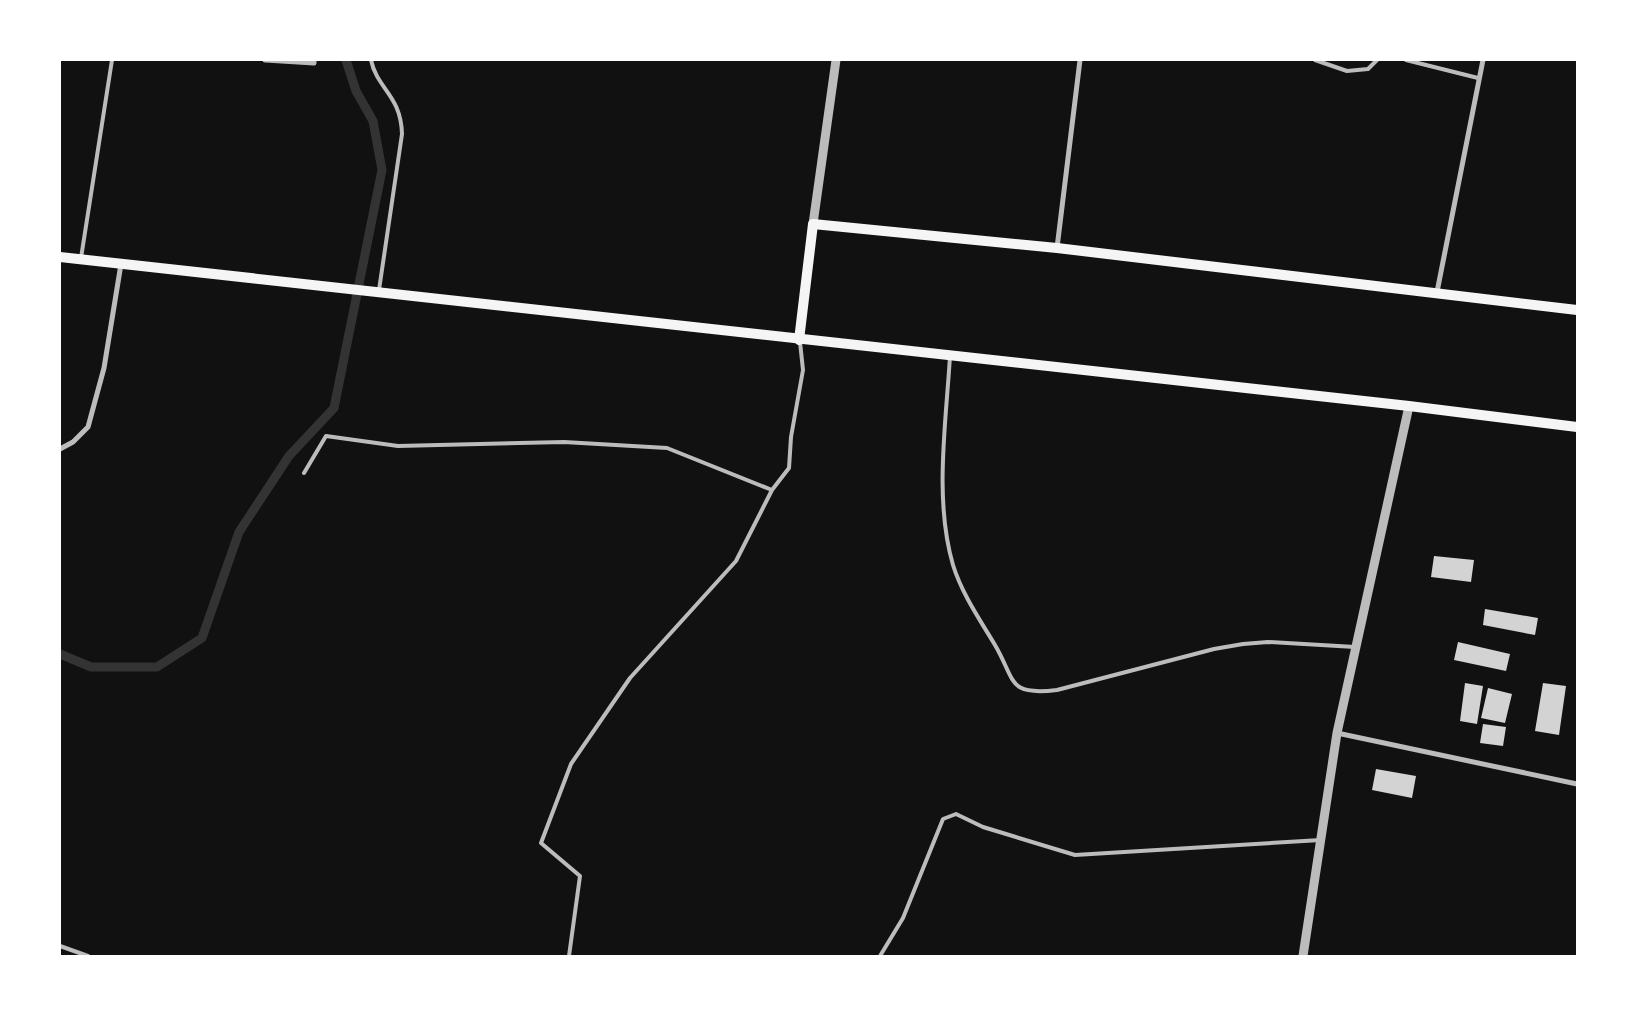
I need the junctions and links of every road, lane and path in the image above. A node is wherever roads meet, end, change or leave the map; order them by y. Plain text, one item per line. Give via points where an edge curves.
1 (112, 60) edge
2 (265, 60) edge
3 (371, 60) edge
4 (836, 60) edge
5 (1080, 60) edge
6 (1315, 60) edge
7 (1377, 60) edge
8 (1406, 60) edge
9 (1483, 60) edge
10 (314, 61) edge
11 (1478, 78) junction
12 (813, 224) junction
13 (1057, 248) junction
14 (60, 257) edge
15 (81, 259) junction
16 (121, 264) junction
17 (379, 291) junction
18 (1437, 292) junction
19 (1577, 310) edge
20 (799, 340) junction
21 (950, 356) junction
22 (1409, 406) junction
23 (1577, 427) edge
24 (60, 449) edge
25 (304, 473) dead end
26 (772, 490) junction
27 (1355, 647) junction
28 (1337, 734) junction
29 (1577, 784) edge
30 (1321, 840) junction
31 (60, 946) edge
32 (88, 956) edge
33 (569, 956) edge
34 (880, 956) edge
35 (1303, 956) edge

1 - 15 lane
2 - 10 street
3 - 17 lane via 402,118
4 - 12 street
5 - 13 street
6 - 7 lane via 1347,70 1368,69
8 - 11 lane
9 - 11 street
11 - 18 street
12 - 13 main road
12 - 20 main road
13 - 18 main road
14 - 15 main road
15 - 16 main road
16 - 17 main road
16 - 24 street via 104,368 88,427 73,442
17 - 20 main road
18 - 19 main road
20 - 21 main road
20 - 26 lane via 803,370 788,468
21 - 22 main road
21 - 27 lane via 942,506 948,543 968,600 1012,679 1022,690 1037,693 1057,690 1242,644 1268,642
22 - 23 main road
22 - 27 street
25 - 26 lane via 326,436 398,446 564,442 667,448
26 - 33 lane via 736,561 630,678 571,764 541,842 580,876
27 - 28 street
28 - 29 street
28 - 30 street
30 - 34 lane via 1075,855 983,827 956,814 942,819 903,918
30 - 35 street
31 - 32 lane

